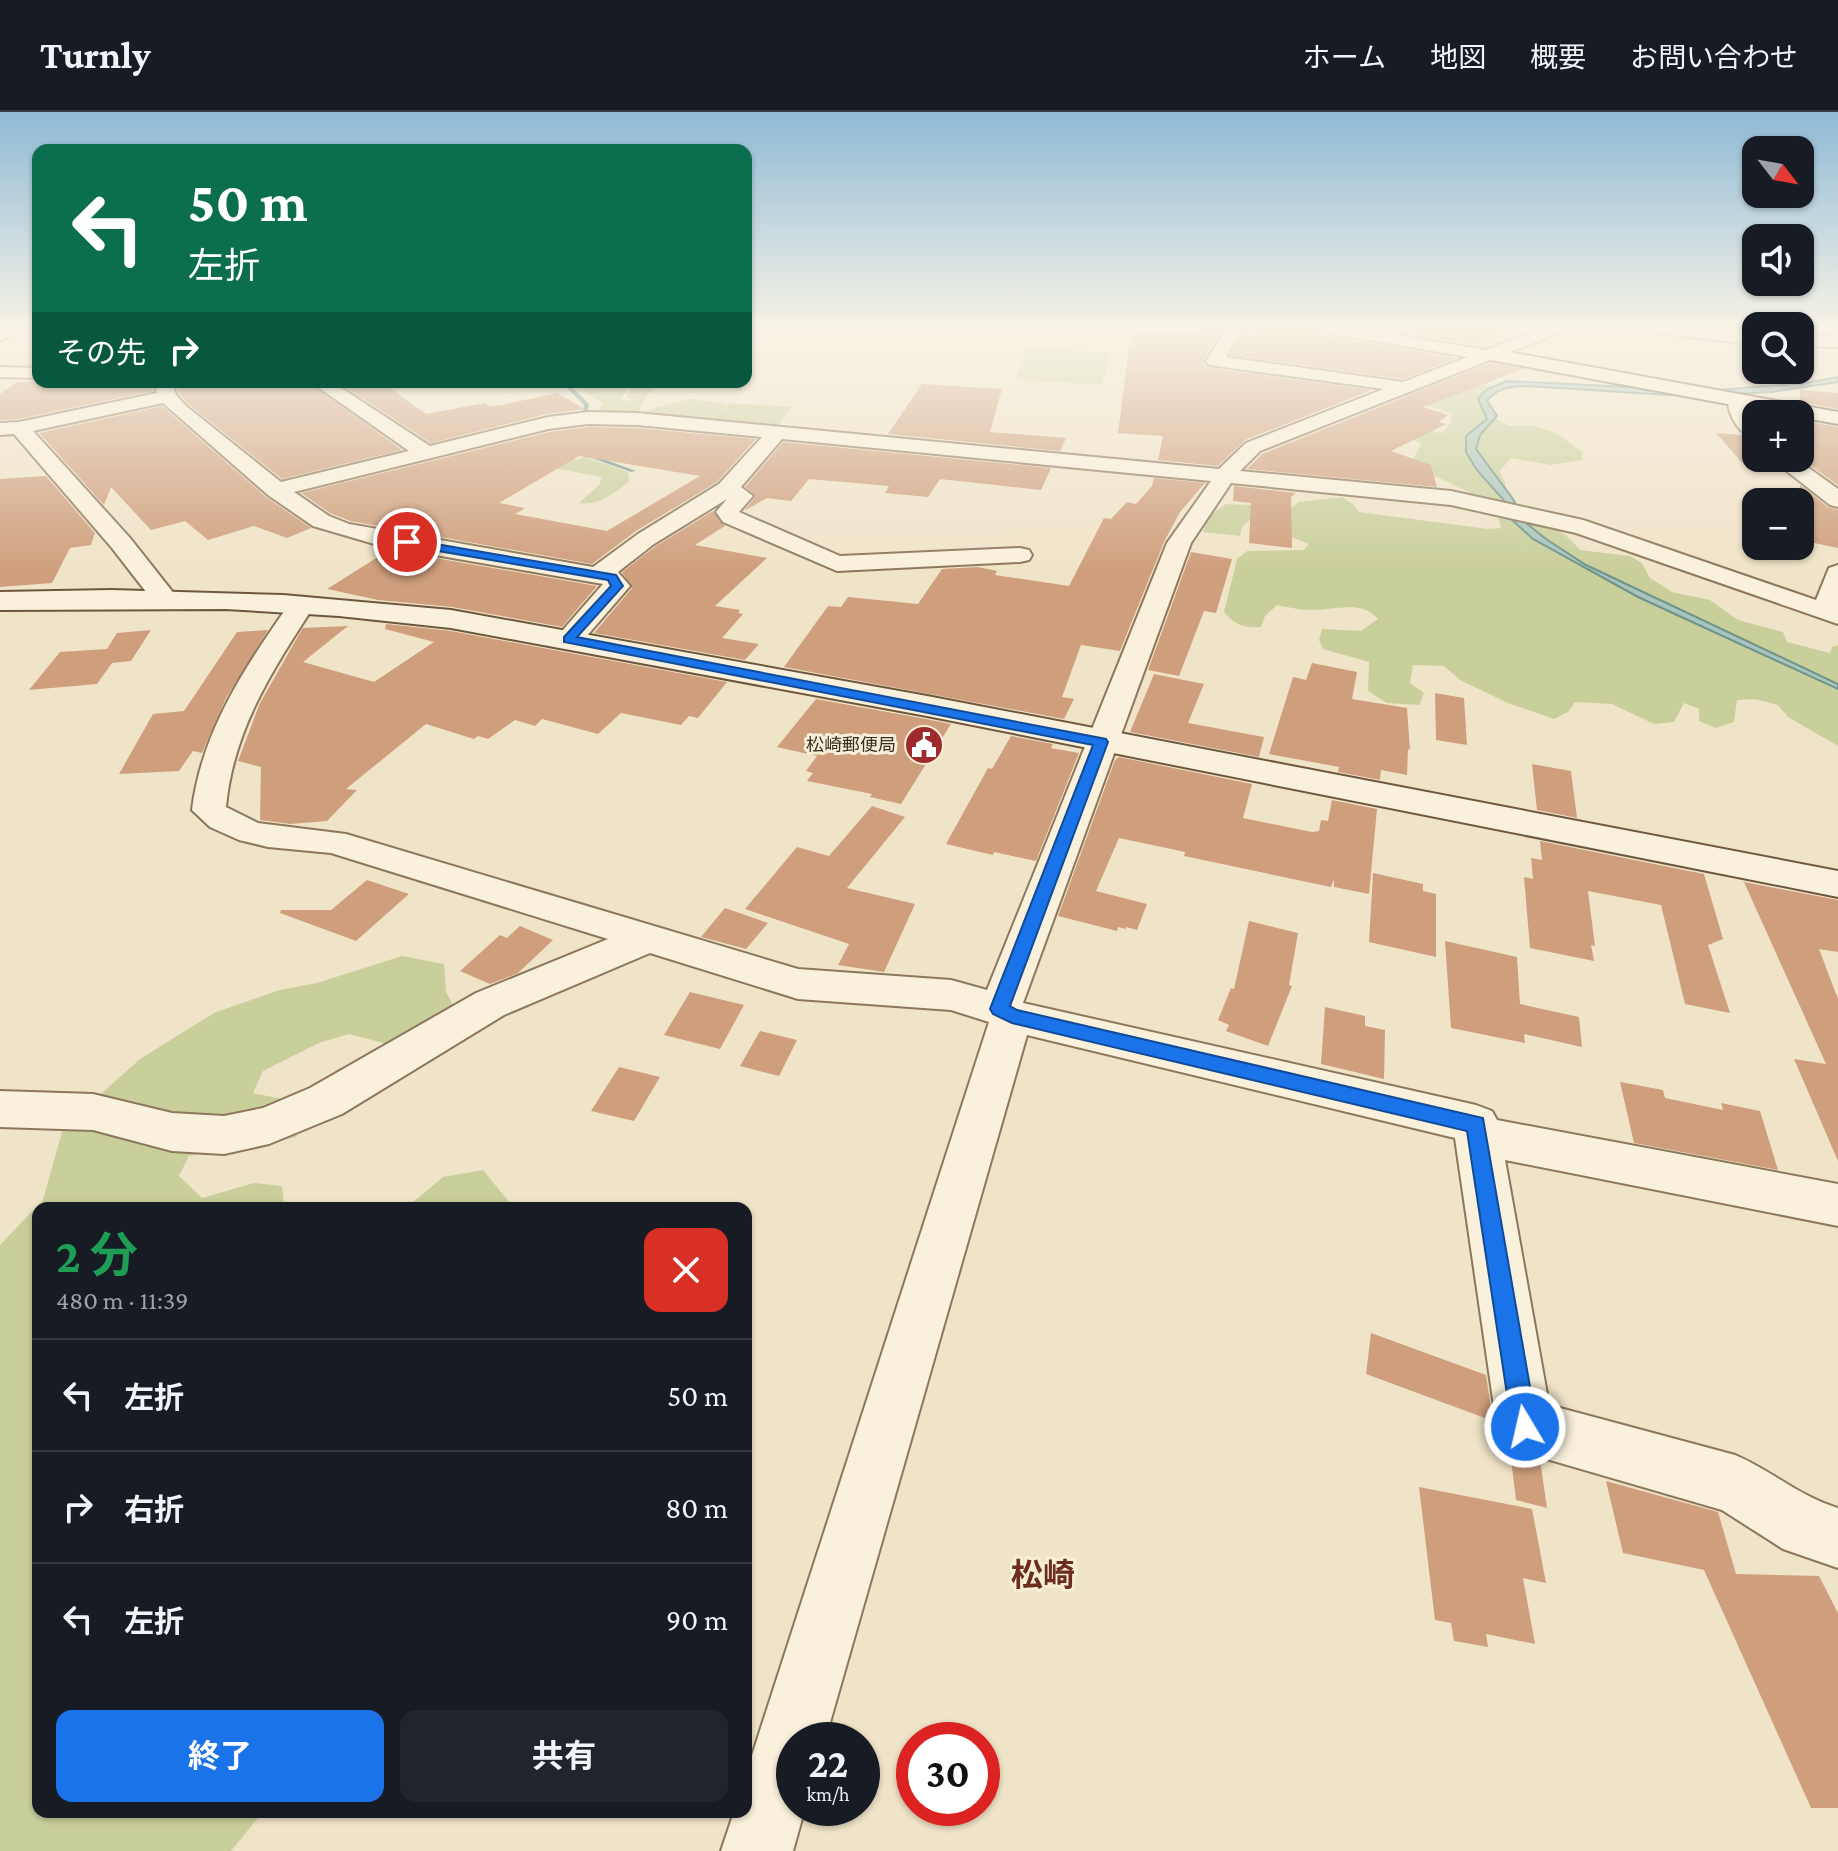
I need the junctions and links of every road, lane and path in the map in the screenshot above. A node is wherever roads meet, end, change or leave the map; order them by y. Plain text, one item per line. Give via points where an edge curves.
1 (84, 409) edge
2 (178, 409) edge
3 (361, 409) edge
4 (1348, 409) edge
5 (1788, 409) edge
6 (1838, 418) edge
7 (9, 428) edge
8 (777, 433) junction
9 (425, 452) junction
10 (1800, 472) edge
11 (1223, 478) junction
12 (727, 489) junction
13 (276, 490) junction
14 (1838, 500) edge
15 (1020, 555) dead end
16 (1838, 573) edge
17 (598, 575) junction
18 (166, 600) junction
19 (0, 601) edge
20 (301, 606) junction
21 (1832, 614) edge
22 (569, 639) junction
23 (1101, 742) junction
24 (1838, 884) edge
25 (646, 939) junction
26 (1006, 1013) junction
27 (0, 1109) edge
28 (1478, 1136) junction
29 (1838, 1205) edge
30 (1838, 1538) edge
31 (757, 1851) edge

1 - 7 street
2 - 13 street
3 - 9 street
4 - 11 street via 1253,447
5 - 6 street
7 - 18 street via 121,543
8 - 9 street via 588,418
8 - 11 street
8 - 12 street
9 - 13 street
10 - 14 street
11 - 21 street via 1451,498 1526,513 1595,531
11 - 23 street via 1179,543
12 - 15 street via 742,496 727,512 731,517 837,564
12 - 17 street
13 - 17 street via 341,529
16 - 21 street
17 - 22 street via 612,578 617,586
18 - 19 street
18 - 20 street
20 - 22 street via 383,610
20 - 25 street via 252,679 215,758 209,810 221,822 260,834 334,842
22 - 23 street
23 - 24 street
23 - 26 street
25 - 26 street via 798,984 951,995
25 - 27 street via 490,1004 326,1101 269,1125 224,1135 185,1133 93,1112
26 - 28 street via 1476,1124
26 - 31 street
28 - 29 street
28 - 30 street via 1525,1427 1735,1484 1804,1528

